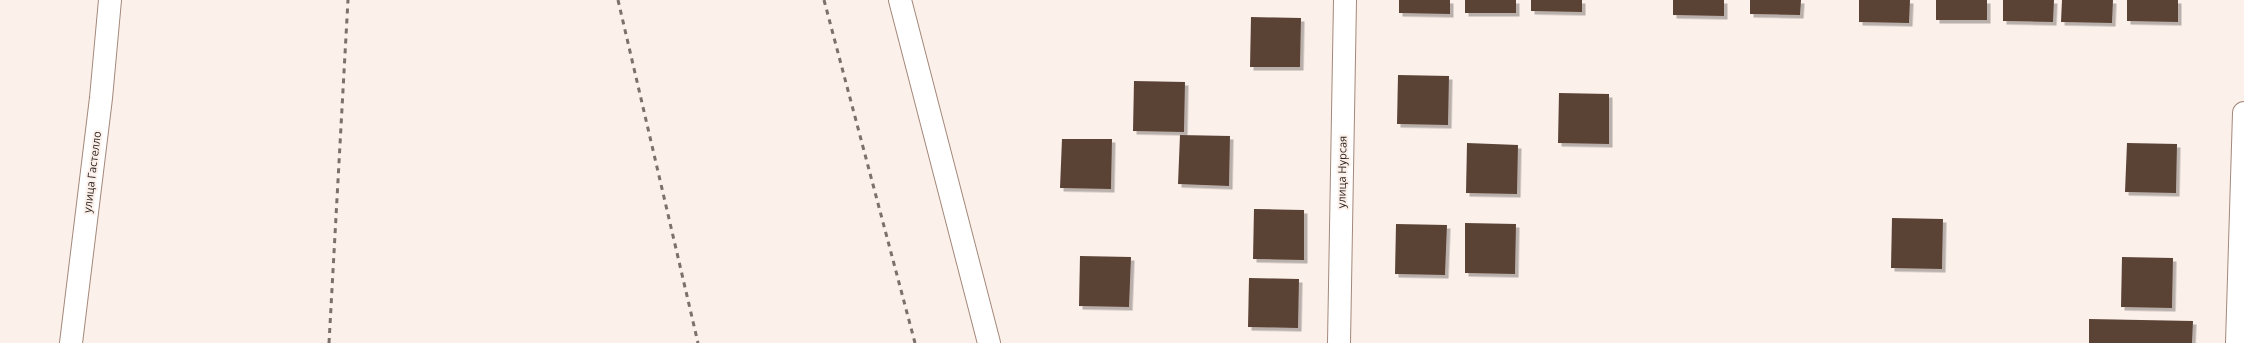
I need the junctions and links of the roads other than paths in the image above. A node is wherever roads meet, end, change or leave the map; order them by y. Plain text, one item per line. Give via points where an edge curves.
1 (110, 0) edge
2 (900, 0) edge
3 (1345, 0) edge
4 (2244, 113) edge
5 (71, 343) edge
6 (990, 343) edge
7 (1339, 343) edge
8 (2237, 343) edge

1 - 5 street, улица Гастелло via 100,106
2 - 6 street
3 - 7 street, улица Нурсая
4 - 8 street

